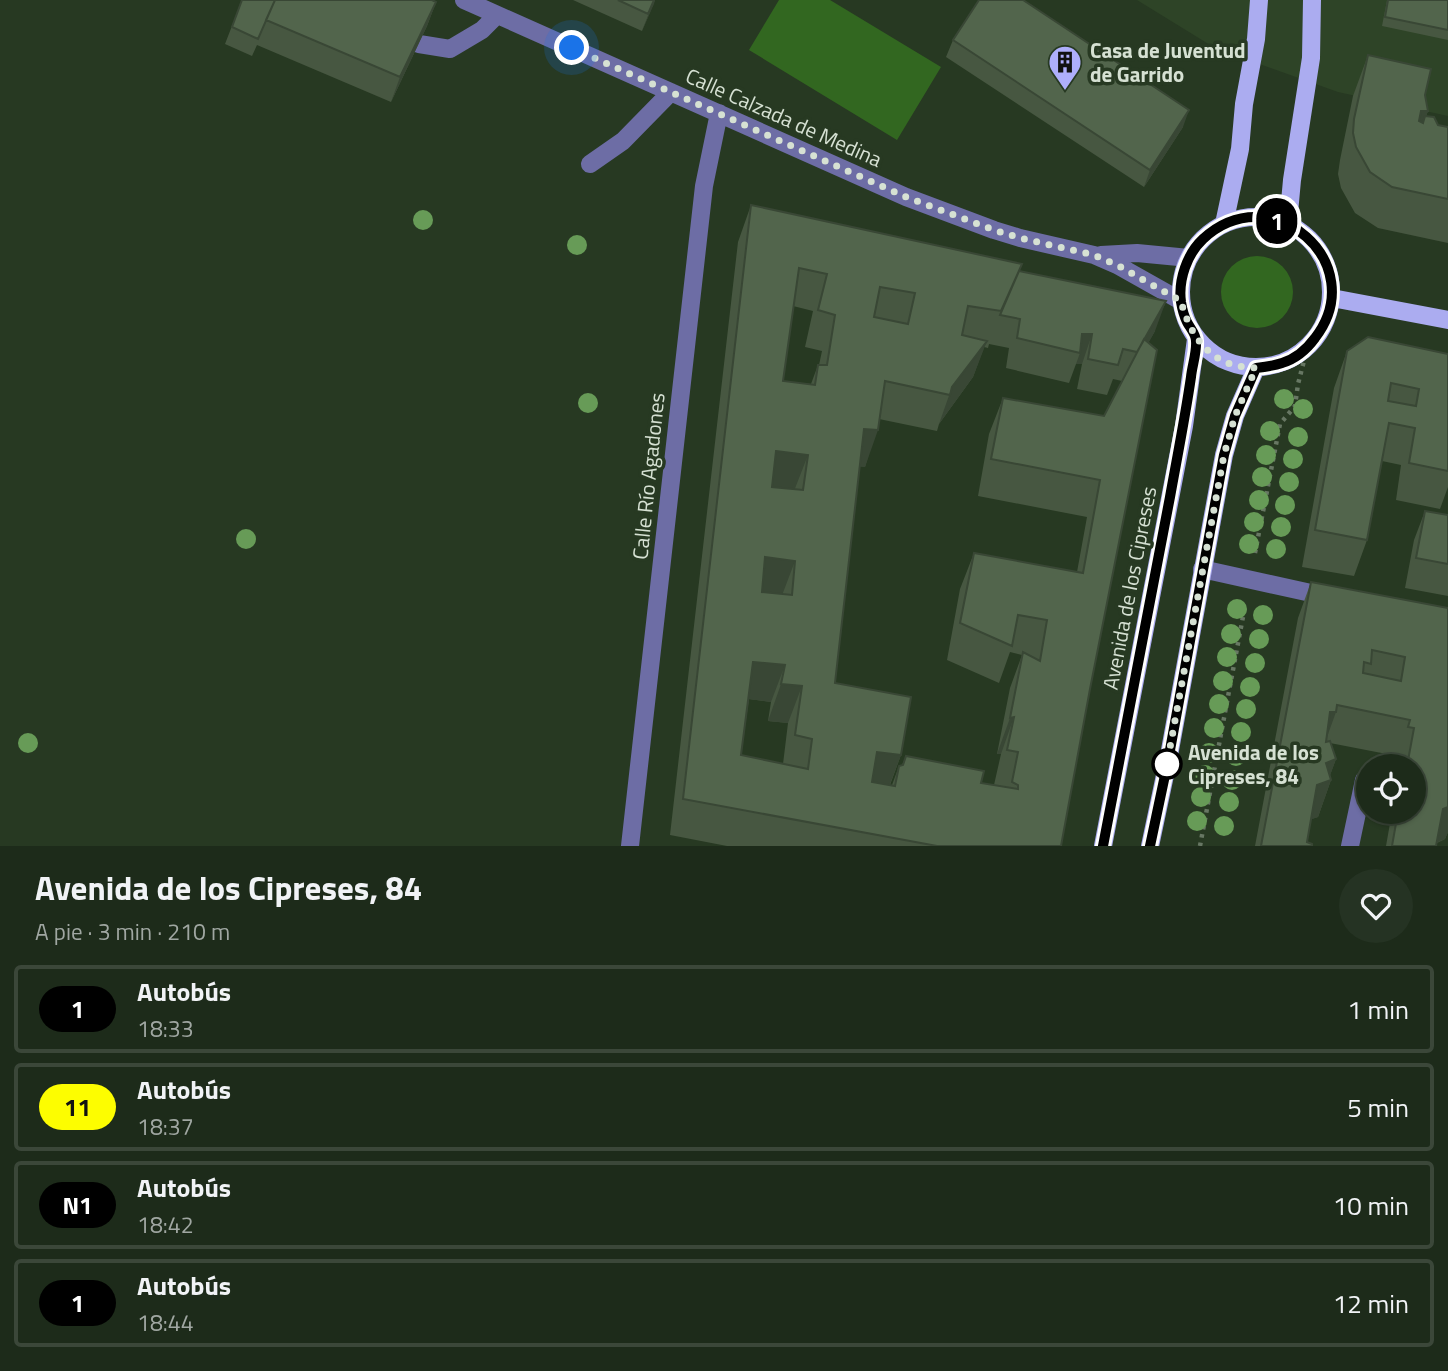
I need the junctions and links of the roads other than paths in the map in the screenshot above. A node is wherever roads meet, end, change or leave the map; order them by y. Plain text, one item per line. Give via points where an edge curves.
1 (464, 0) edge
2 (1259, 0) edge
3 (1312, 0) edge
4 (497, 15) junction
5 (419, 44) edge
6 (671, 92) junction
7 (719, 113) junction
8 (590, 164) dead end
9 (1224, 224) junction
10 (1289, 224) junction
11 (1094, 255) junction
12 (1189, 258) junction
13 (1332, 298) junction
14 (1181, 301) junction
15 (1448, 320) edge
16 (1196, 339) junction
17 (1256, 368) junction
18 (1202, 569) junction
19 (1346, 600) edge
20 (1356, 818) edge
21 (630, 846) edge
22 (1103, 846) edge
23 (1150, 846) edge
24 (1350, 846) edge

1 - 4 street, Calle Calzada de Medina
2 - 9 main road via 1240,149
3 - 10 main road via 1311,58
4 - 5 street via 450,49
4 - 6 street, Calle Calzada de Medina
6 - 7 street, Calle Calzada de Medina
6 - 8 street via 623,141
7 - 11 street, Calle Calzada de Medina via 982,226
7 - 21 street, Calle Río Agadones via 704,186
9 - 10 main road via 1267,218
9 - 12 main road via 1210,232
10 - 13 main road via 1308,237 1322,255
11 - 12 street, Calle Calzada de Medina
11 - 14 street, Calle Calzada de Medina
12 - 14 main road
13 - 15 main road
13 - 17 main road via 1325,326 1307,349 1283,363
14 - 16 main road
16 - 17 main road via 1233,365
16 - 22 main road, Avenida de los Cipreses via 1184,426
17 - 18 main road via 1224,455
18 - 19 street
18 - 23 main road
20 - 24 street

